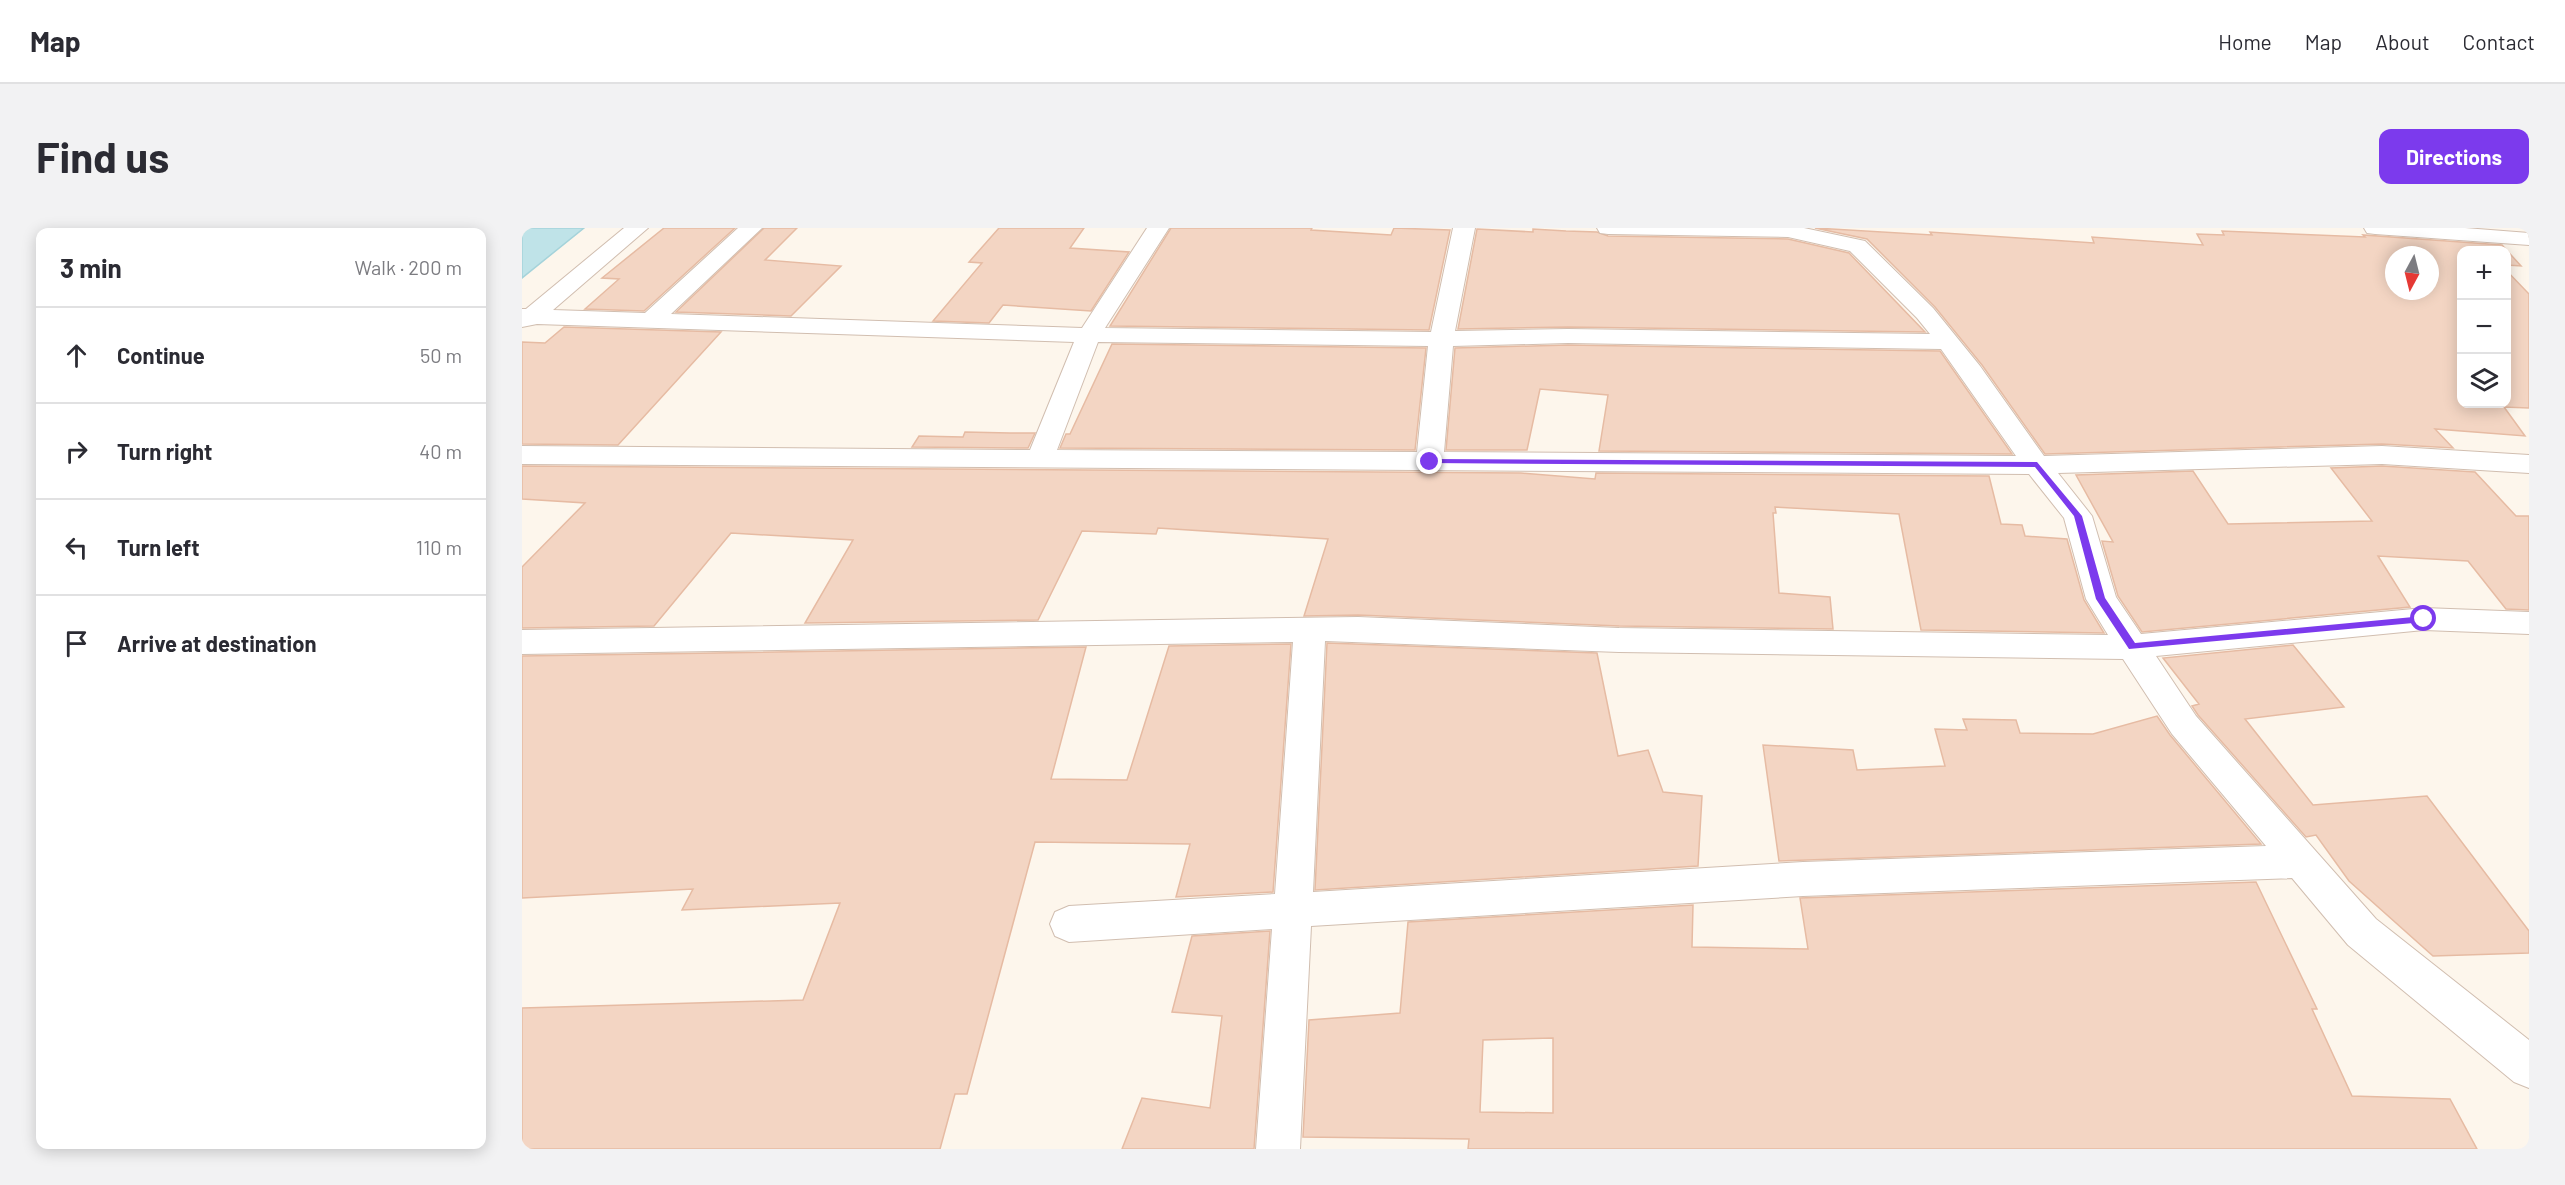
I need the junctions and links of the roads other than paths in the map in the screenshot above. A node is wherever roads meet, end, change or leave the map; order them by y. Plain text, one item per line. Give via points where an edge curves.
1 (637, 228) edge
2 (751, 228) edge
3 (1158, 228) edge
4 (1464, 228) edge
5 (1608, 228) edge
6 (2375, 228) edge
7 (1729, 229) edge
8 (1865, 237) edge
9 (2529, 239) edge
10 (526, 318) edge
11 (653, 318) junction
12 (1089, 335) junction
13 (1441, 339) junction
14 (1948, 342) junction
15 (522, 455) edge
16 (1041, 457) junction
17 (1430, 462) junction
18 (2529, 464) edge
19 (2037, 465) junction
20 (2529, 623) edge
21 (1310, 630) junction
22 (522, 642) edge
23 (2132, 647) junction
24 (2302, 861) junction
25 (1293, 911) junction
26 (1069, 924) dead end
27 (2529, 1067) edge
28 (1278, 1149) edge

1 - 10 street
2 - 11 street
3 - 12 street
4 - 13 street
5 - 7 street
6 - 9 street
7 - 8 street
8 - 14 street
10 - 11 street
11 - 12 street
12 - 13 street
12 - 16 street
13 - 14 street via 1568,336
13 - 17 street
14 - 19 street
15 - 16 street
16 - 17 street
17 - 19 street
18 - 19 street via 2382,455
19 - 23 street via 2078,516 2100,599
20 - 23 street via 2424,619
21 - 22 street
21 - 23 street via 1619,640
21 - 25 street
23 - 24 street via 2184,725
24 - 25 street via 1803,879
24 - 27 street via 2362,932
25 - 26 street
25 - 28 street

